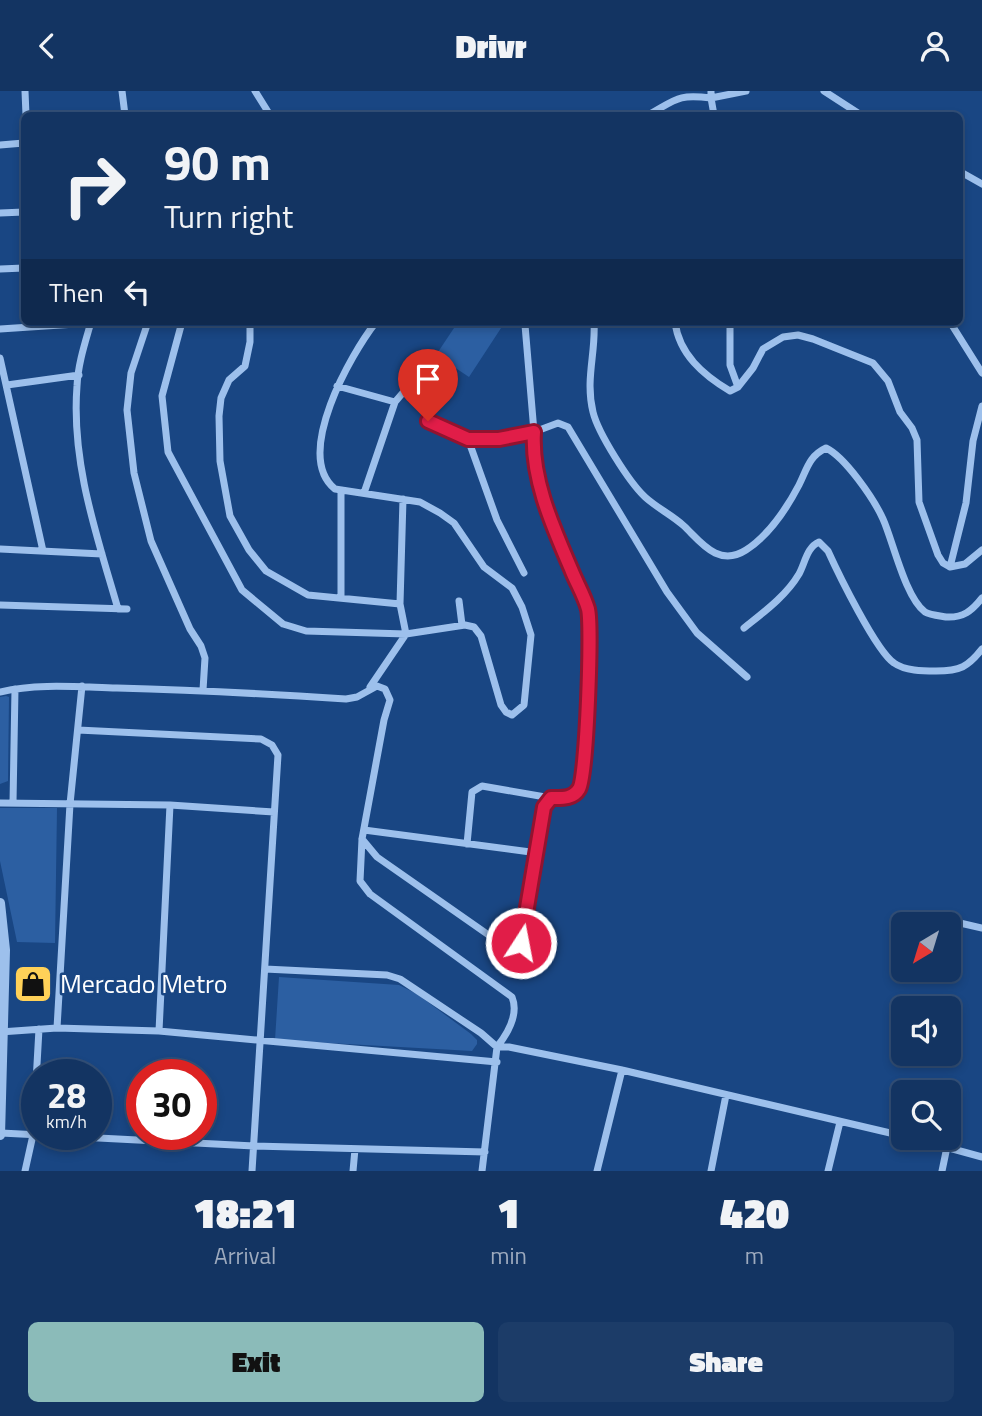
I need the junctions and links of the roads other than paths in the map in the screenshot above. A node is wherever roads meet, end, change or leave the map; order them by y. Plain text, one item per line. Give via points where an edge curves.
1 (25, 91) edge
2 (122, 91) edge
3 (255, 91) edge
4 (746, 91) edge
5 (824, 91) edge
6 (711, 95) edge
7 (26, 112) edge
8 (125, 112) edge
9 (268, 112) edge
10 (653, 112) edge
11 (856, 112) edge
12 (21, 143) edge
13 (0, 145) edge
14 (963, 173) edge
15 (982, 184) edge
16 (21, 212) edge
17 (0, 213) edge
18 (21, 268) edge
19 (0, 269) edge
20 (39, 326) edge
21 (90, 326) edge
22 (147, 326) edge
23 (181, 326) edge
24 (250, 326) edge
25 (373, 326) edge
26 (525, 326) edge
27 (594, 326) edge
28 (676, 326) edge
29 (730, 326) edge
30 (953, 326) edge
31 (0, 329) edge
32 (0, 361) edge
33 (425, 368) dead end
34 (982, 373) edge
35 (79, 375) junction
36 (7, 385) junction
37 (337, 386) junction
38 (738, 387) junction
39 (395, 402) junction
40 (982, 405) edge
41 (428, 421) dead end
42 (534, 432) junction
43 (468, 439) junction
44 (341, 489) junction
45 (364, 493) junction
46 (403, 499) junction
47 (0, 549) edge
48 (982, 550) edge
49 (43, 551) junction
50 (102, 554) junction
51 (950, 567) junction
52 (524, 573) dead end
53 (341, 598) junction
54 (982, 599) edge
55 (459, 601) dead end
56 (400, 604) junction
57 (0, 605) edge
58 (461, 625) junction
59 (744, 628) dead end
60 (406, 634) junction
61 (982, 649) edge
62 (747, 677) dead end
63 (82, 686) junction
64 (15, 689) junction
65 (369, 689) junction
66 (203, 690) junction
67 (0, 692) edge
68 (78, 730) junction
69 (551, 798) junction
70 (0, 803) edge
71 (13, 803) junction
72 (70, 804) junction
73 (170, 805) junction
74 (274, 812) junction
75 (364, 829) junction
76 (362, 839) junction
77 (467, 844) junction
78 (538, 853) junction
79 (0, 903) edge
80 (961, 923) edge
81 (982, 927) edge
82 (265, 969) junction
83 (57, 1028) junction
84 (39, 1029) junction
85 (159, 1031) junction
86 (1, 1032) edge
87 (261, 1040) junction
88 (497, 1047) junction
89 (37, 1059) edge
90 (497, 1062) junction
91 (622, 1070) junction
92 (726, 1095) junction
93 (840, 1122) junction
94 (891, 1133) edge
95 (0, 1134) edge
96 (21, 1135) edge
97 (112, 1139) edge
98 (254, 1146) junction
99 (355, 1149) junction
100 (30, 1150) edge
101 (946, 1150) edge
102 (958, 1150) edge
103 (485, 1152) junction
104 (982, 1157) edge
105 (25, 1171) edge
106 (252, 1171) edge
107 (354, 1171) edge
108 (482, 1171) edge
109 (597, 1171) edge
110 (710, 1171) edge
111 (828, 1171) edge
112 (942, 1171) edge

1 - 7 street
2 - 8 street
3 - 9 street
4 - 6 street
5 - 11 street
6 - 10 street via 681,96
12 - 13 street
14 - 15 street
16 - 17 street
18 - 19 street
20 - 31 street
21 - 35 street
22 - 66 street via 131,373 127,410 134,473 150,541 205,658
23 - 60 street via 162,396 169,452 242,590 283,624 306,631
24 - 53 street via 245,366 229,380 219,416 220,461 230,516 266,571 308,595
25 - 37 street
26 - 42 street
27 - 54 street via 588,377 593,413 627,478 704,548 736,555 747,550 771,527 816,453 826,448 849,466 882,517 911,592 925,612 961,617
28 - 38 street via 684,354 720,386 730,391
29 - 38 street via 730,365
30 - 34 street
32 - 36 street
33 - 39 street
35 - 36 street
35 - 50 street via 77,422 85,498
36 - 49 street
37 - 39 street
37 - 44 street via 319,458 328,482
38 - 51 street via 763,349 783,337 805,337 873,363 888,381 912,428 919,502 938,555
39 - 45 street
40 - 51 street
41 - 43 street
42 - 43 street
42 - 62 street via 558,423 568,427 667,592 697,633
42 - 69 street via 538,478 588,610 583,782 571,797
43 - 52 street via 497,520
44 - 45 street
44 - 53 street
45 - 46 street
46 - 56 street
46 - 58 street via 420,502 453,523 484,567 512,588 531,635 520,711 512,715 501,705 481,636 474,627
47 - 49 street
48 - 51 street via 965,564
49 - 50 street
50 - 57 street via 122,609
53 - 56 street
55 - 58 street
56 - 60 street
58 - 60 street
59 - 61 street via 791,586 811,547 819,542 879,646 895,664 947,671 971,664
60 - 65 street
63 - 64 street
63 - 66 street
63 - 68 street
64 - 67 street
64 - 71 street
65 - 66 street via 346,699
65 - 75 street via 385,689 390,700
68 - 72 street
68 - 74 street via 261,739 278,755
69 - 77 street via 477,788 472,792
69 - 78 street via 544,807
70 - 71 street
71 - 72 street
72 - 73 street
72 - 83 street
73 - 74 street
73 - 85 street
74 - 82 street
75 - 76 street
75 - 77 street
76 - 78 street via 377,857 510,950 521,943
76 - 88 street via 360,881 370,894 512,997 511,1025
77 - 78 street
79 - 86 street via 5,950
80 - 81 street
82 - 87 street
82 - 88 street via 400,979
83 - 84 street
83 - 85 street
84 - 86 street
84 - 89 street
85 - 87 street
86 - 95 street
87 - 90 street
87 - 98 street
88 - 90 street
88 - 91 street
90 - 103 street
91 - 92 street
91 - 109 street
92 - 93 street
92 - 110 street
93 - 94 street
93 - 111 street
95 - 96 street
97 - 98 street
98 - 99 street
98 - 106 street
99 - 103 street
99 - 107 street
100 - 105 street
101 - 112 street
102 - 104 street
103 - 108 street

